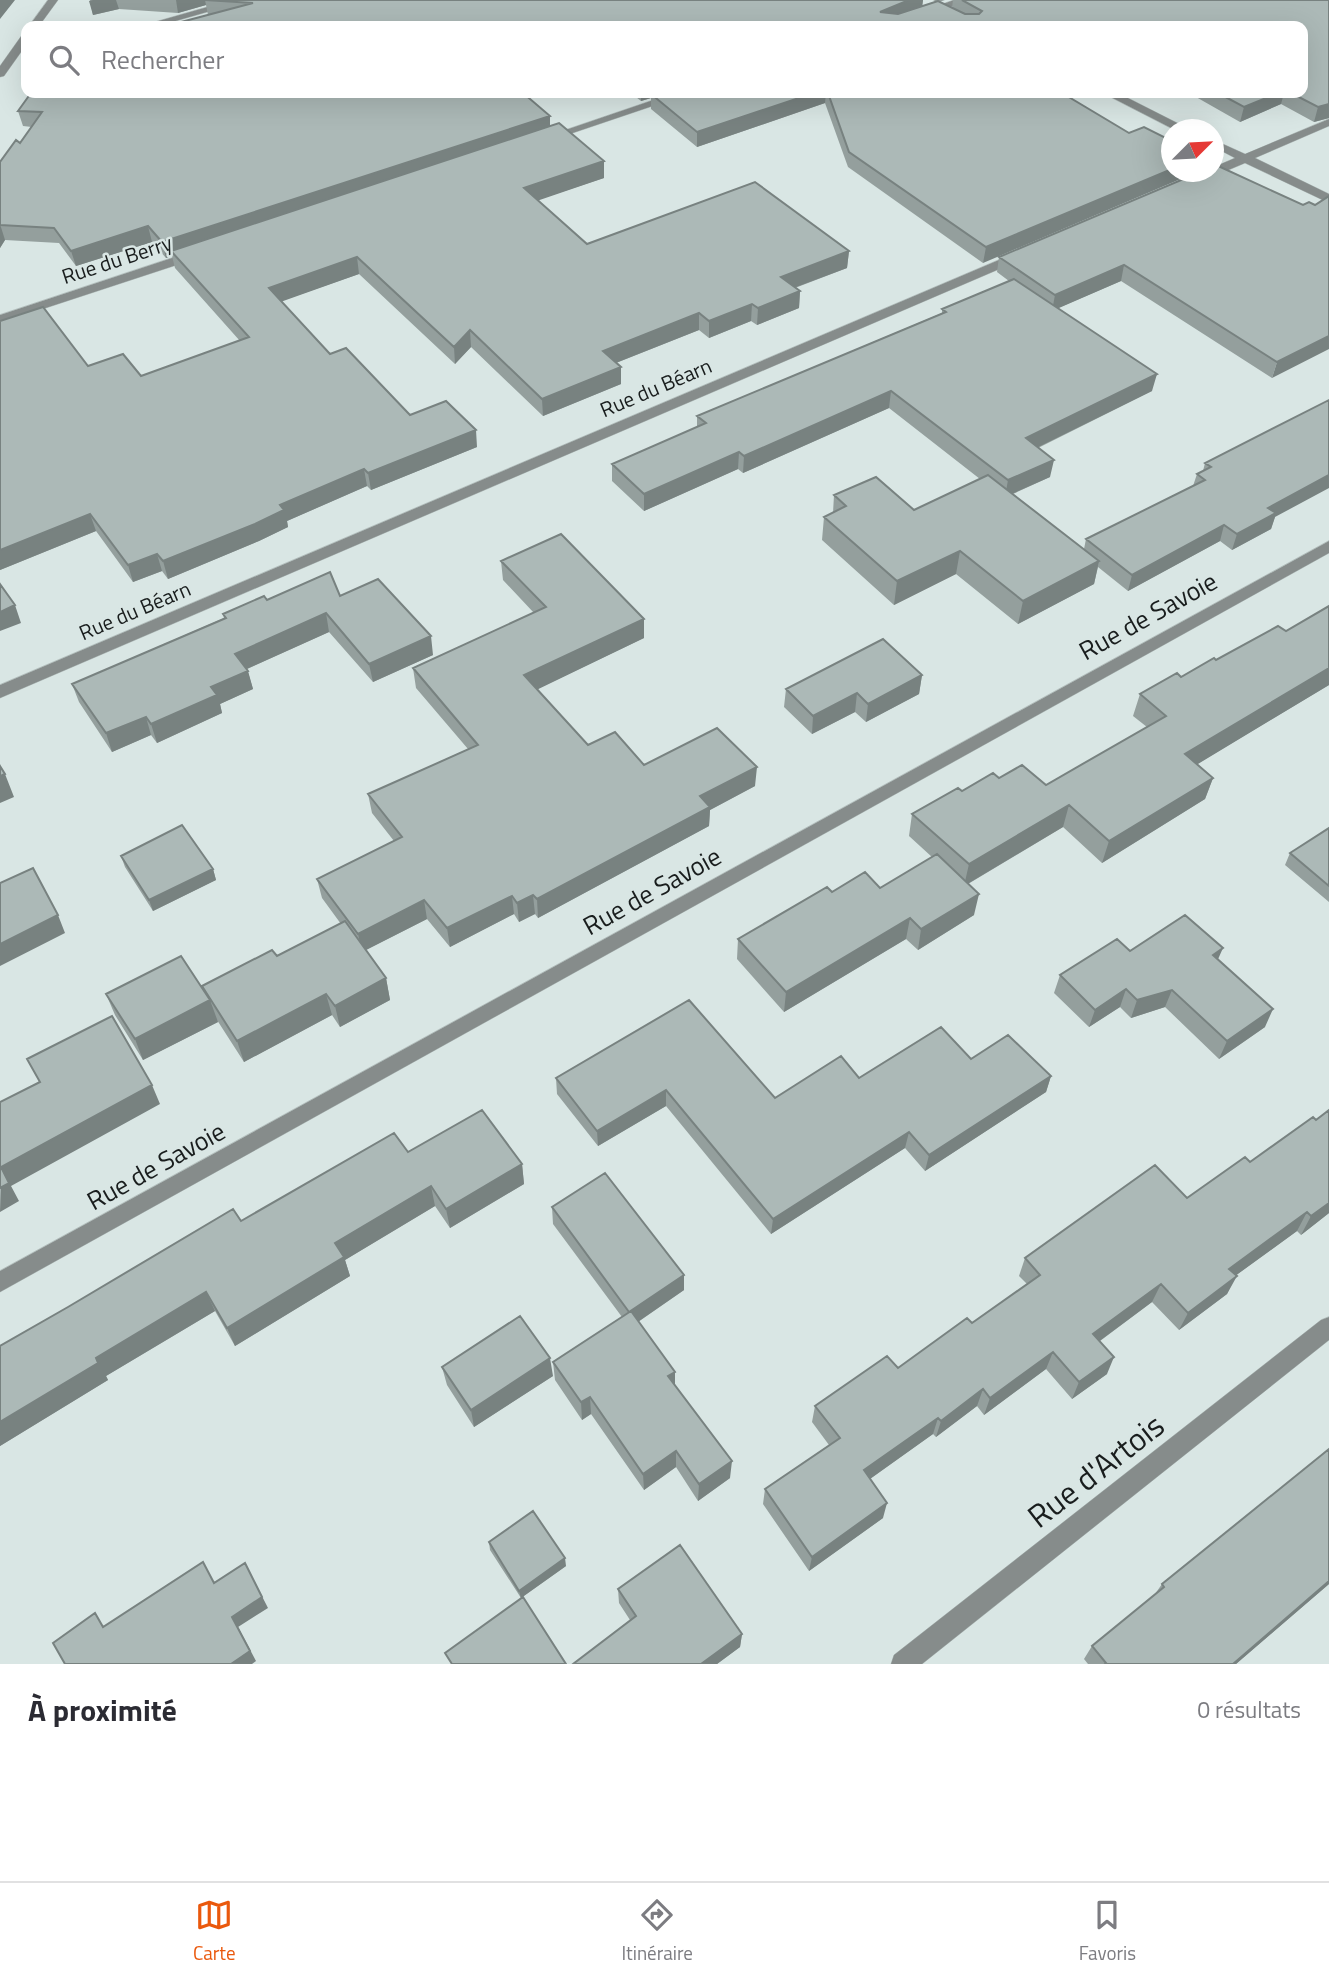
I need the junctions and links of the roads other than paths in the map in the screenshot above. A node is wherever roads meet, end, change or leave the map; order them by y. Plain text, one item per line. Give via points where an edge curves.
1 (53, 0) edge
2 (244, 0) edge
3 (918, 0) edge
4 (965, 0) edge
5 (937, 9) junction
6 (949, 15) edge
7 (38, 21) edge
8 (165, 21) edge
9 (901, 21) edge
10 (21, 43) edge
11 (21, 59) edge
12 (4, 64) edge
13 (0, 74) edge
14 (670, 98) edge
15 (1119, 98) edge
16 (1162, 119) edge
17 (1329, 122) edge
18 (540, 141) edge
19 (1224, 148) edge
20 (1245, 158) junction
21 (1224, 167) edge
22 (1329, 199) edge
23 (1036, 248) edge
24 (211, 249) edge
25 (0, 319) edge
26 (1329, 546) edge
27 (0, 692) edge
28 (0, 1282) edge
29 (1329, 1327) edge
30 (903, 1664) edge

1 - 7 street
2 - 8 street
3 - 5 street
4 - 5 street
5 - 6 street
5 - 9 street
10 - 12 street
11 - 12 street
12 - 13 street
14 - 18 street
15 - 16 street
17 - 20 street
19 - 20 street
20 - 21 street
20 - 22 street
23 - 27 street, Rue du Béarn
24 - 25 street, Rue du Berry
26 - 28 street, Rue de Savoie
29 - 30 street, Rue d'Artois

